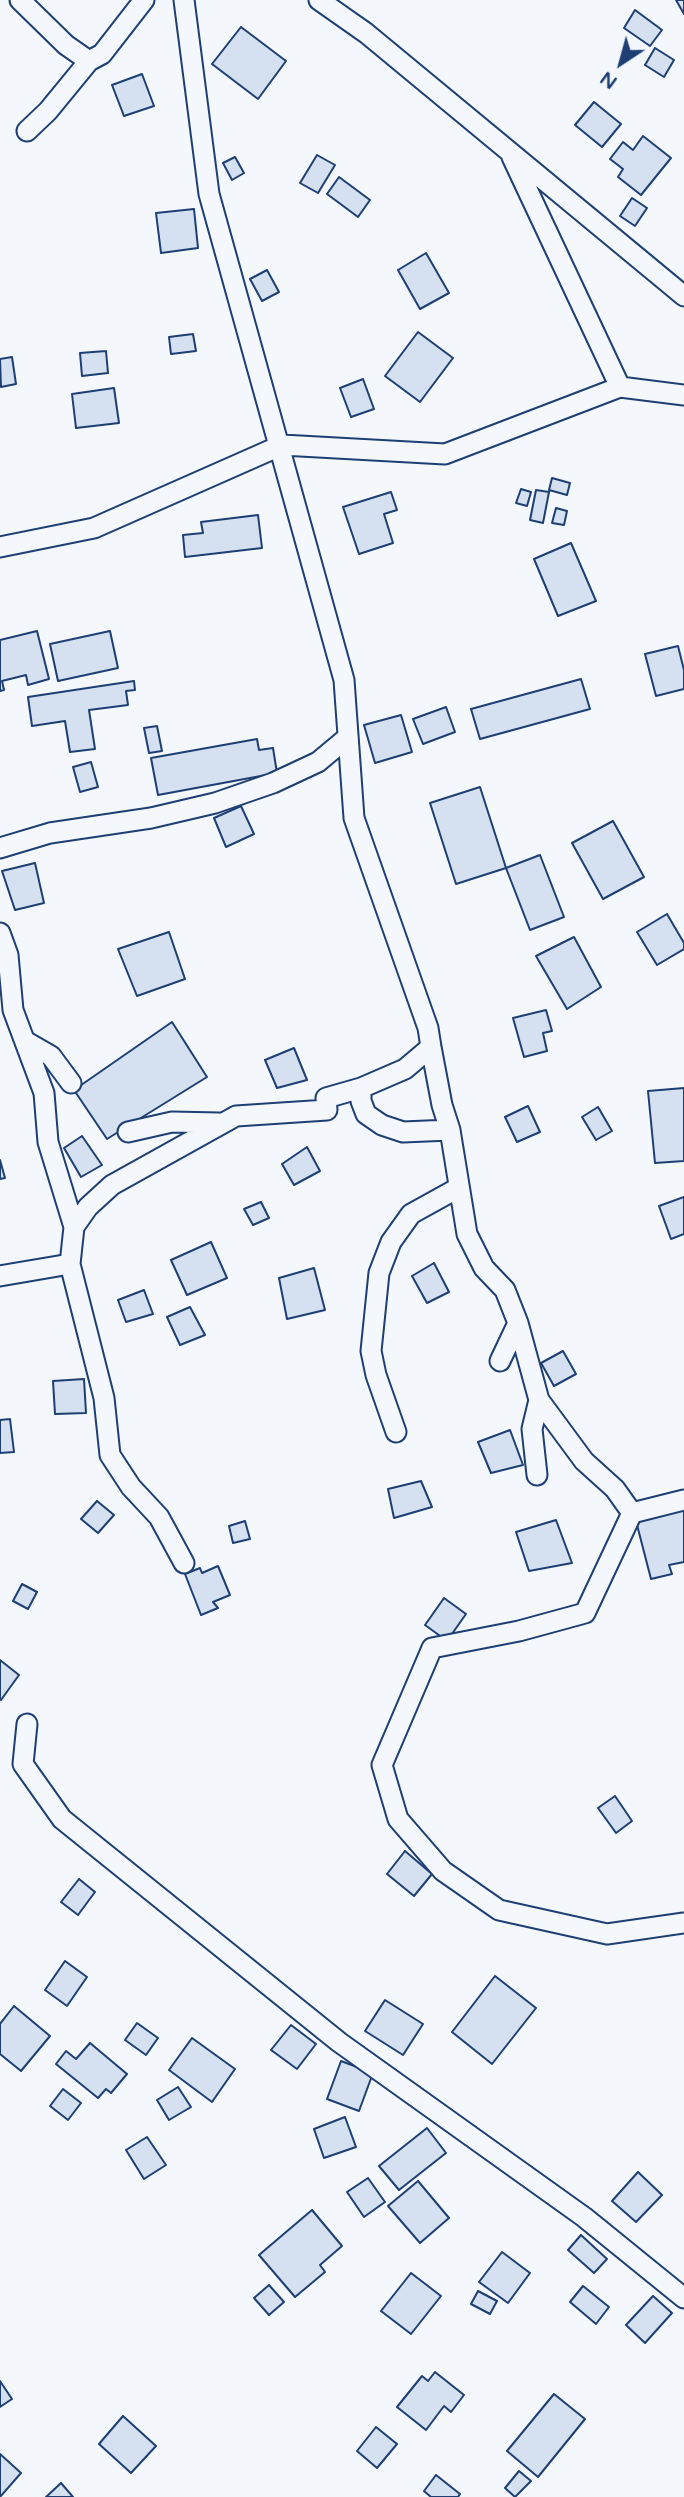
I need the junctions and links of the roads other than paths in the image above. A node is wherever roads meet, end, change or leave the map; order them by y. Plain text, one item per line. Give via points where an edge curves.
1 (20, 0) edge
2 (144, 0) edge
3 (184, 0) edge
4 (319, 0) edge
5 (89, 61) junction
6 (27, 131) dead end
7 (509, 151) junction
8 (684, 296) edge
9 (620, 387) junction
10 (684, 395) edge
11 (282, 445) junction
12 (0, 547) edge
13 (348, 737) junction
14 (0, 848) edge
15 (0, 933) edge
16 (24, 1041) junction
17 (431, 1047) junction
18 (71, 1083) dead end
19 (361, 1088) junction
20 (224, 1123) junction
21 (450, 1130) junction
22 (128, 1132) dead end
23 (458, 1188) junction
24 (74, 1227) junction
25 (70, 1264) junction
26 (0, 1276) edge
27 (518, 1323) junction
28 (500, 1361) dead end
29 (539, 1400) junction
30 (396, 1432) dead end
31 (537, 1475) dead end
32 (684, 1500) edge
33 (632, 1513) junction
34 (184, 1563) dead end
35 (27, 1724) dead end
36 (684, 1923) edge
37 (684, 2298) edge

1 - 5 street via 65,45
2 - 5 street via 102,54
3 - 11 street via 209,194
4 - 7 street
5 - 6 street
7 - 8 street
7 - 9 street
9 - 10 street
9 - 11 street via 445,454
11 - 12 street via 94,528
11 - 13 street via 344,680
13 - 14 street via 318,762 215,803 151,818 51,832
13 - 17 street via 354,818
15 - 16 street via 8,955 13,1010
16 - 18 street via 51,1056
16 - 24 street via 44,1093 48,1142
17 - 19 street via 405,1069
17 - 21 street
19 - 20 street via 326,1098 327,1110 236,1116
19 - 21 street via 366,1114 382,1125 402,1132
20 - 22 street via 172,1122
20 - 24 street via 112,1185
21 - 23 street
23 - 27 street via 467,1234 484,1268 505,1290
23 - 30 street via 411,1214 391,1242 379,1273 371,1351
24 - 25 street
25 - 26 street
25 - 34 street via 104,1398 110,1455 159,1517
27 - 28 street
27 - 29 street
29 - 31 street via 532,1429
29 - 33 street via 584,1461 615,1489
32 - 33 street
33 - 36 street via 584,1613 519,1632 432,1648 382,1765 398,1819 443,1871 499,1910 607,1934
35 - 37 street via 23,1764 62,1819 339,2042 584,2217

